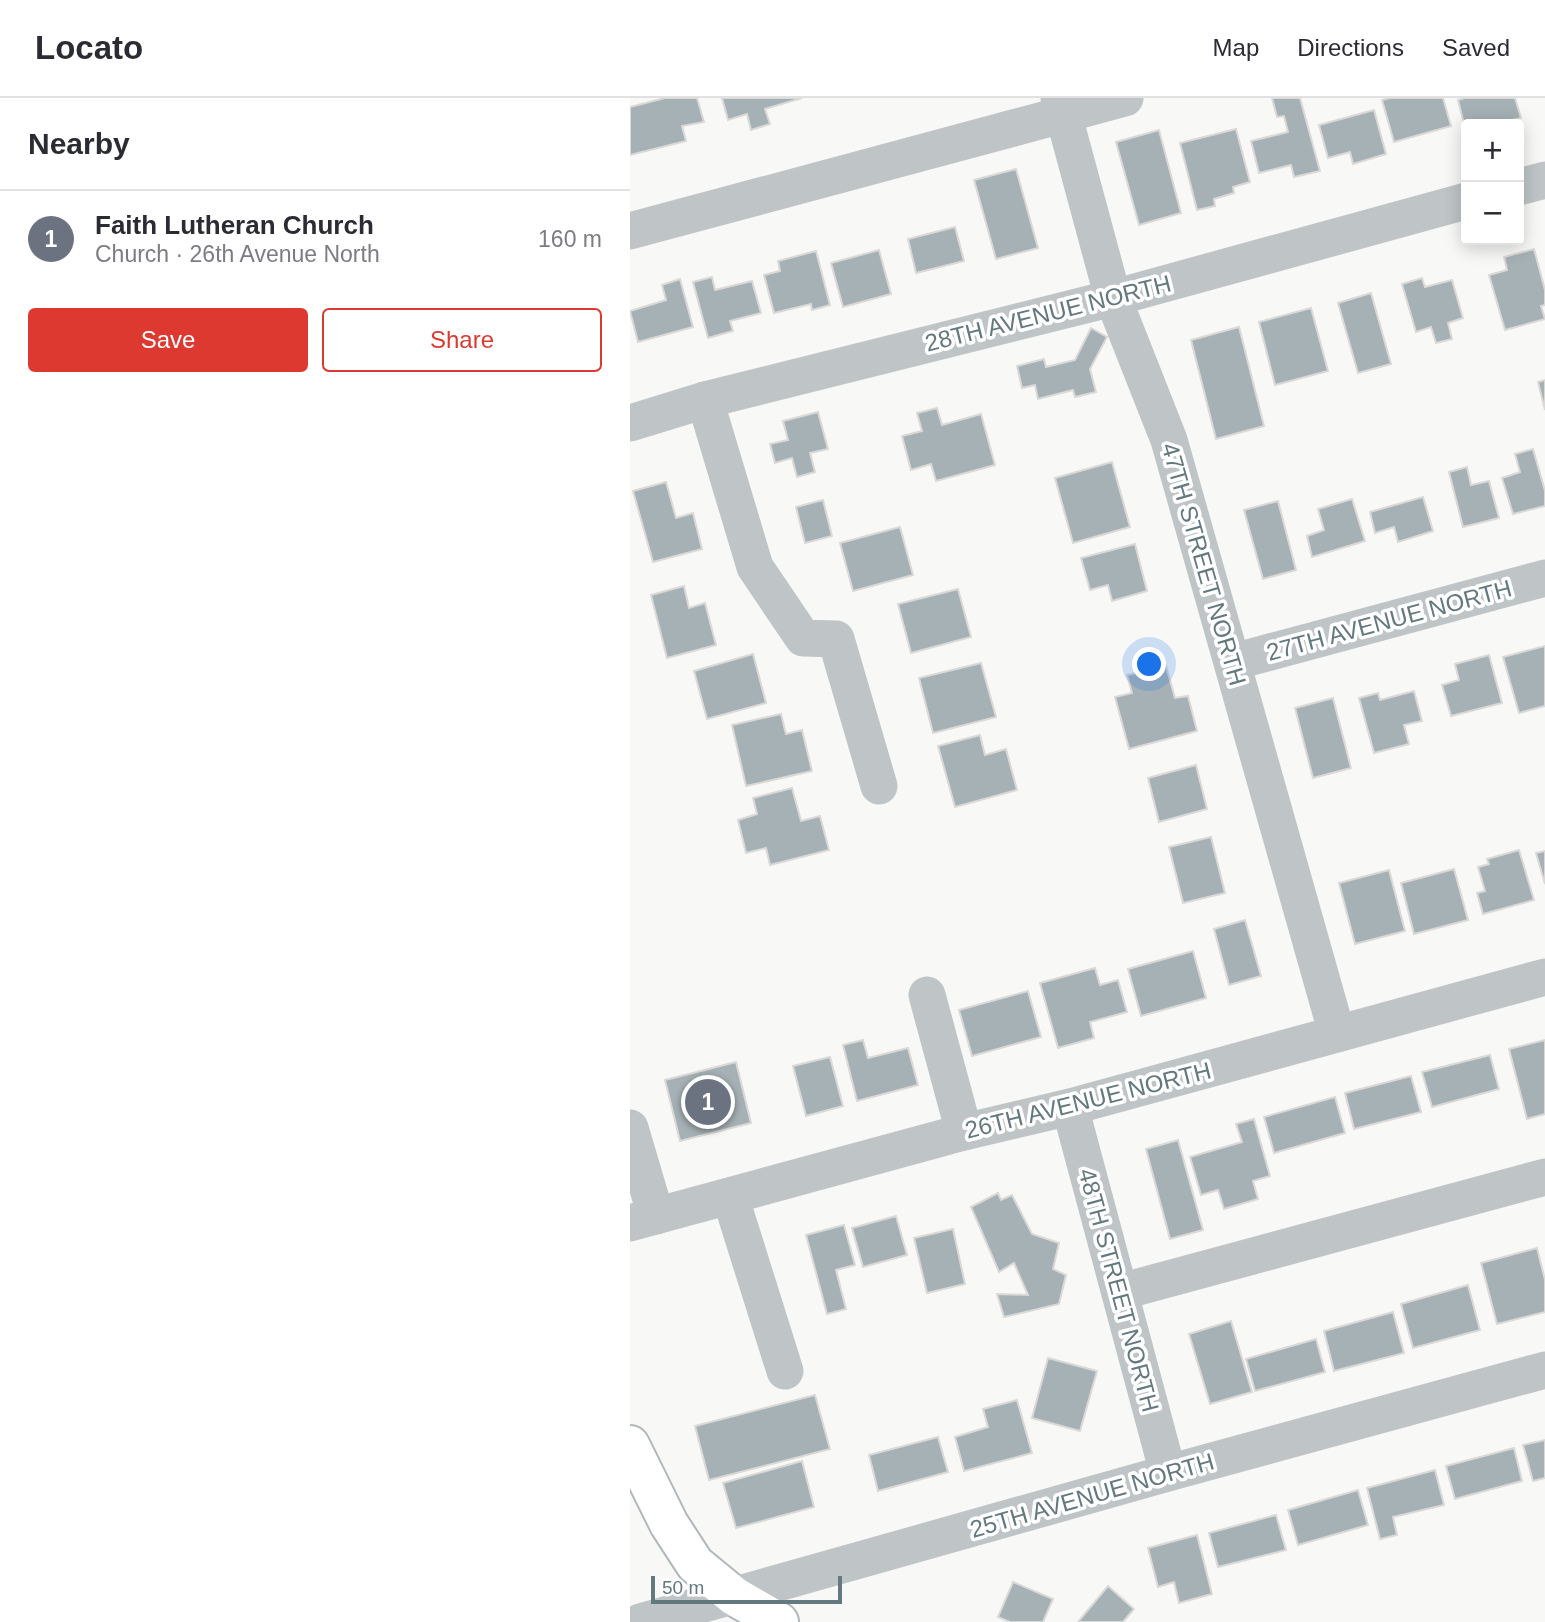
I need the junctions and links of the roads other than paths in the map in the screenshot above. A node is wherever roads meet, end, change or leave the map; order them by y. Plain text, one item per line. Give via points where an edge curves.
1 (1125, 98) edge
2 (1062, 107) edge
3 (1545, 180) edge
4 (1524, 186) edge
5 (1461, 202) edge
6 (630, 231) edge
7 (1113, 298) junction
8 (705, 400) junction
9 (630, 423) edge
10 (1545, 578) edge
11 (1233, 662) junction
12 (879, 786) dead end
13 (1545, 977) edge
14 (927, 995) dead end
15 (1337, 1034) junction
16 (1070, 1107) junction
17 (630, 1128) edge
18 (964, 1132) junction
19 (1545, 1177) edge
20 (730, 1196) junction
21 (643, 1220) edge
22 (1120, 1292) junction
23 (1545, 1370) edge
24 (785, 1371) dead end
25 (630, 1445) edge
26 (1168, 1473) junction
27 (734, 1596) junction
28 (640, 1622) edge
29 (779, 1622) edge

1 - 2 street
2 - 6 street
2 - 7 street, 47TH STREET NORTH
3 - 4 street
5 - 7 street, 28TH AVENUE NORTH
7 - 8 street, 28TH AVENUE NORTH
7 - 11 street, 47TH STREET NORTH via 1169,440
8 - 9 street, 28TH AVENUE NORTH
8 - 12 street via 755,566 803,638 836,639
10 - 11 street, 27TH AVENUE NORTH
11 - 15 street, 47TH STREET NORTH
13 - 15 street, 26TH AVENUE NORTH
14 - 18 street
15 - 16 street, 26TH AVENUE NORTH
16 - 18 street, 26TH AVENUE NORTH
16 - 22 street, 48TH STREET NORTH
17 - 21 street
18 - 20 street, 26TH AVENUE NORTH
19 - 22 street
20 - 21 street, 26TH AVENUE NORTH
20 - 24 street
22 - 26 street, 48TH STREET NORTH
23 - 26 street, 25TH AVENUE NORTH
25 - 27 main road via 669,1524 695,1564
26 - 27 street, 25TH AVENUE NORTH
27 - 28 street, 25TH AVENUE NORTH
27 - 29 main road

